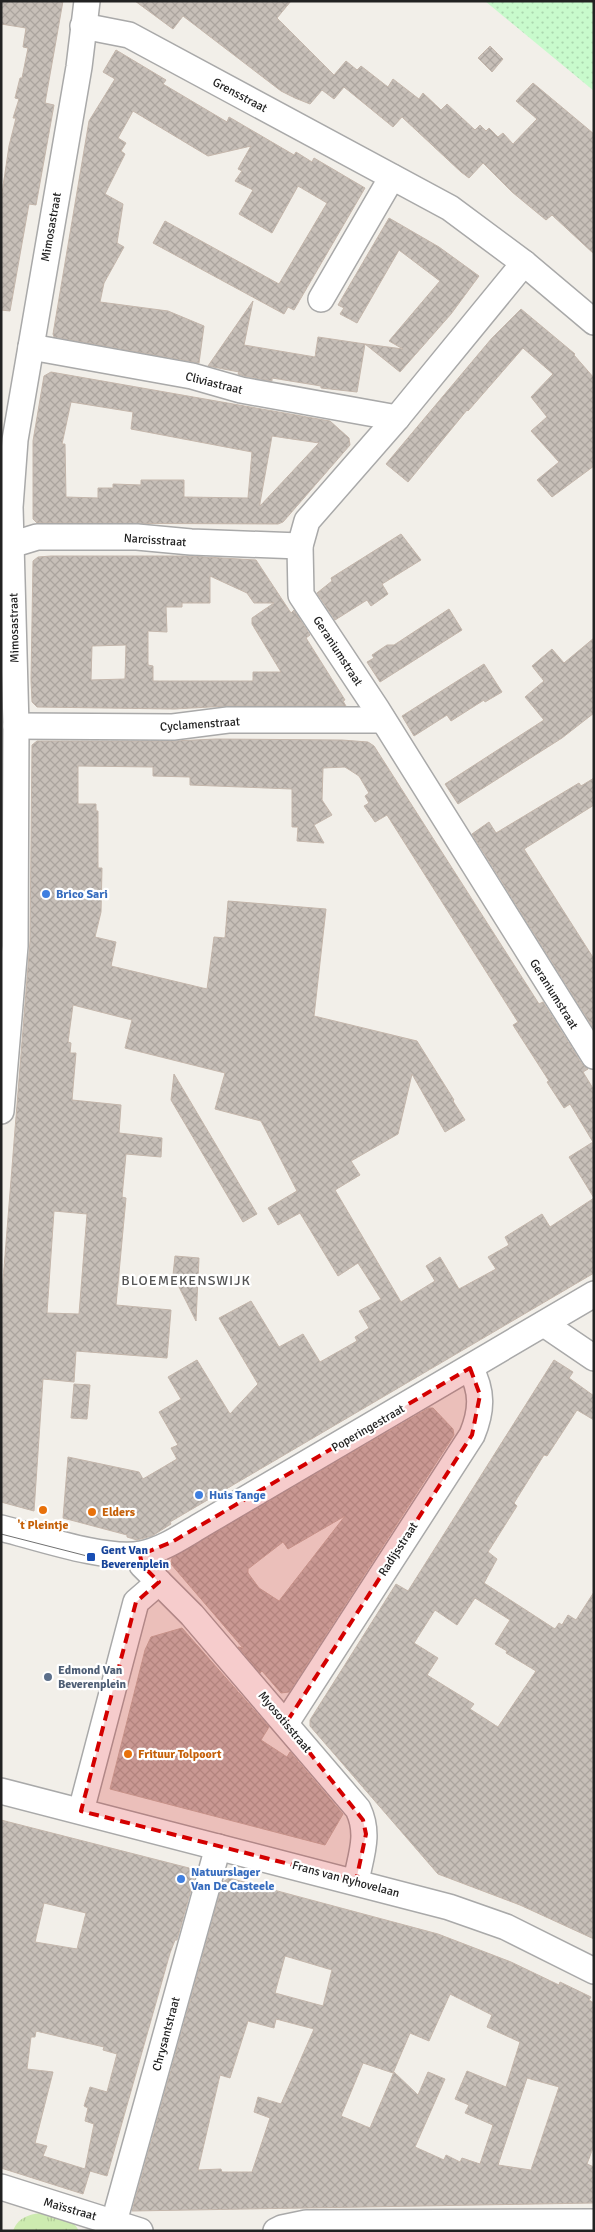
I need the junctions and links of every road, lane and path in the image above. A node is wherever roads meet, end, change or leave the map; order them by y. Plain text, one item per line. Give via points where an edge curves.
1 (87, 1) edge
2 (84, 26) junction
3 (392, 177) junction
4 (524, 263) junction
5 (321, 299) dead end
6 (594, 322) edge
7 (31, 347) junction
8 (397, 418) junction
9 (6, 546) edge
10 (300, 546) junction
11 (383, 720) junction
12 (16, 726) junction
13 (594, 1056) edge
14 (1, 1111) edge
15 (594, 1294) edge
16 (544, 1324) junction
17 (594, 1358) edge
18 (470, 1368) junction
19 (1, 1528) edge
20 (140, 1554) junction
21 (159, 1582) junction
22 (286, 1723) junction
23 (1, 1791) edge
24 (81, 1811) junction
25 (218, 1846) junction
26 (356, 1881) junction
27 (594, 1970) edge
28 (1, 2187) edge
29 (114, 2222) junction
30 (594, 2222) edge
31 (498, 2226) edge
32 (552, 2226) edge
33 (140, 2231) edge
34 (276, 2231) edge

1 - 2 street, Mimosastraat
2 - 3 street, Grensstraat via 130,36
2 - 7 street, Mimosastraat
3 - 4 street, Grensstraat via 450,208
3 - 5 street
4 - 6 street, Grensstraat
4 - 8 street, Geraniumstraat
7 - 8 street, Cliviastraat
7 - 9 street, Mimosastraat via 15,440
8 - 10 street, Geraniumstraat via 307,521
9 - 10 street, Narcisstraat via 37,537
9 - 12 street, Mimosastraat
10 - 11 street, Geraniumstraat via 302,595
11 - 12 street, Cyclamenstraat via 228,720 173,727
11 - 13 street, Geraniumstraat
12 - 14 street, Mimosastraat via 15,946
15 - 16 street, Poperingestraat
16 - 17 street
16 - 18 street, Poperingestraat
18 - 20 street, Poperingestraat via 172,1542
18 - 22 street, Radijsstraat via 480,1396 472,1435
19 - 20 street via 112,1555
20 - 21 street via 142,1565
21 - 22 street, Myosotisstraat via 192,1614
21 - 24 street via 136,1602
22 - 26 street, Myosotisstraat via 358,1809 363,1820 366,1834
23 - 24 street, Frans van Ryhovelaan
24 - 25 street, Frans van Ryhovelaan
25 - 26 street, Frans van Ryhovelaan
25 - 29 street, Chrysantstraat
26 - 27 street, Frans van Ryhovelaan via 506,1927
28 - 29 street, Maïsstraat
29 - 33 street, Maïsstraat
30 - 32 street
31 - 32 street
31 - 34 street via 306,2223

